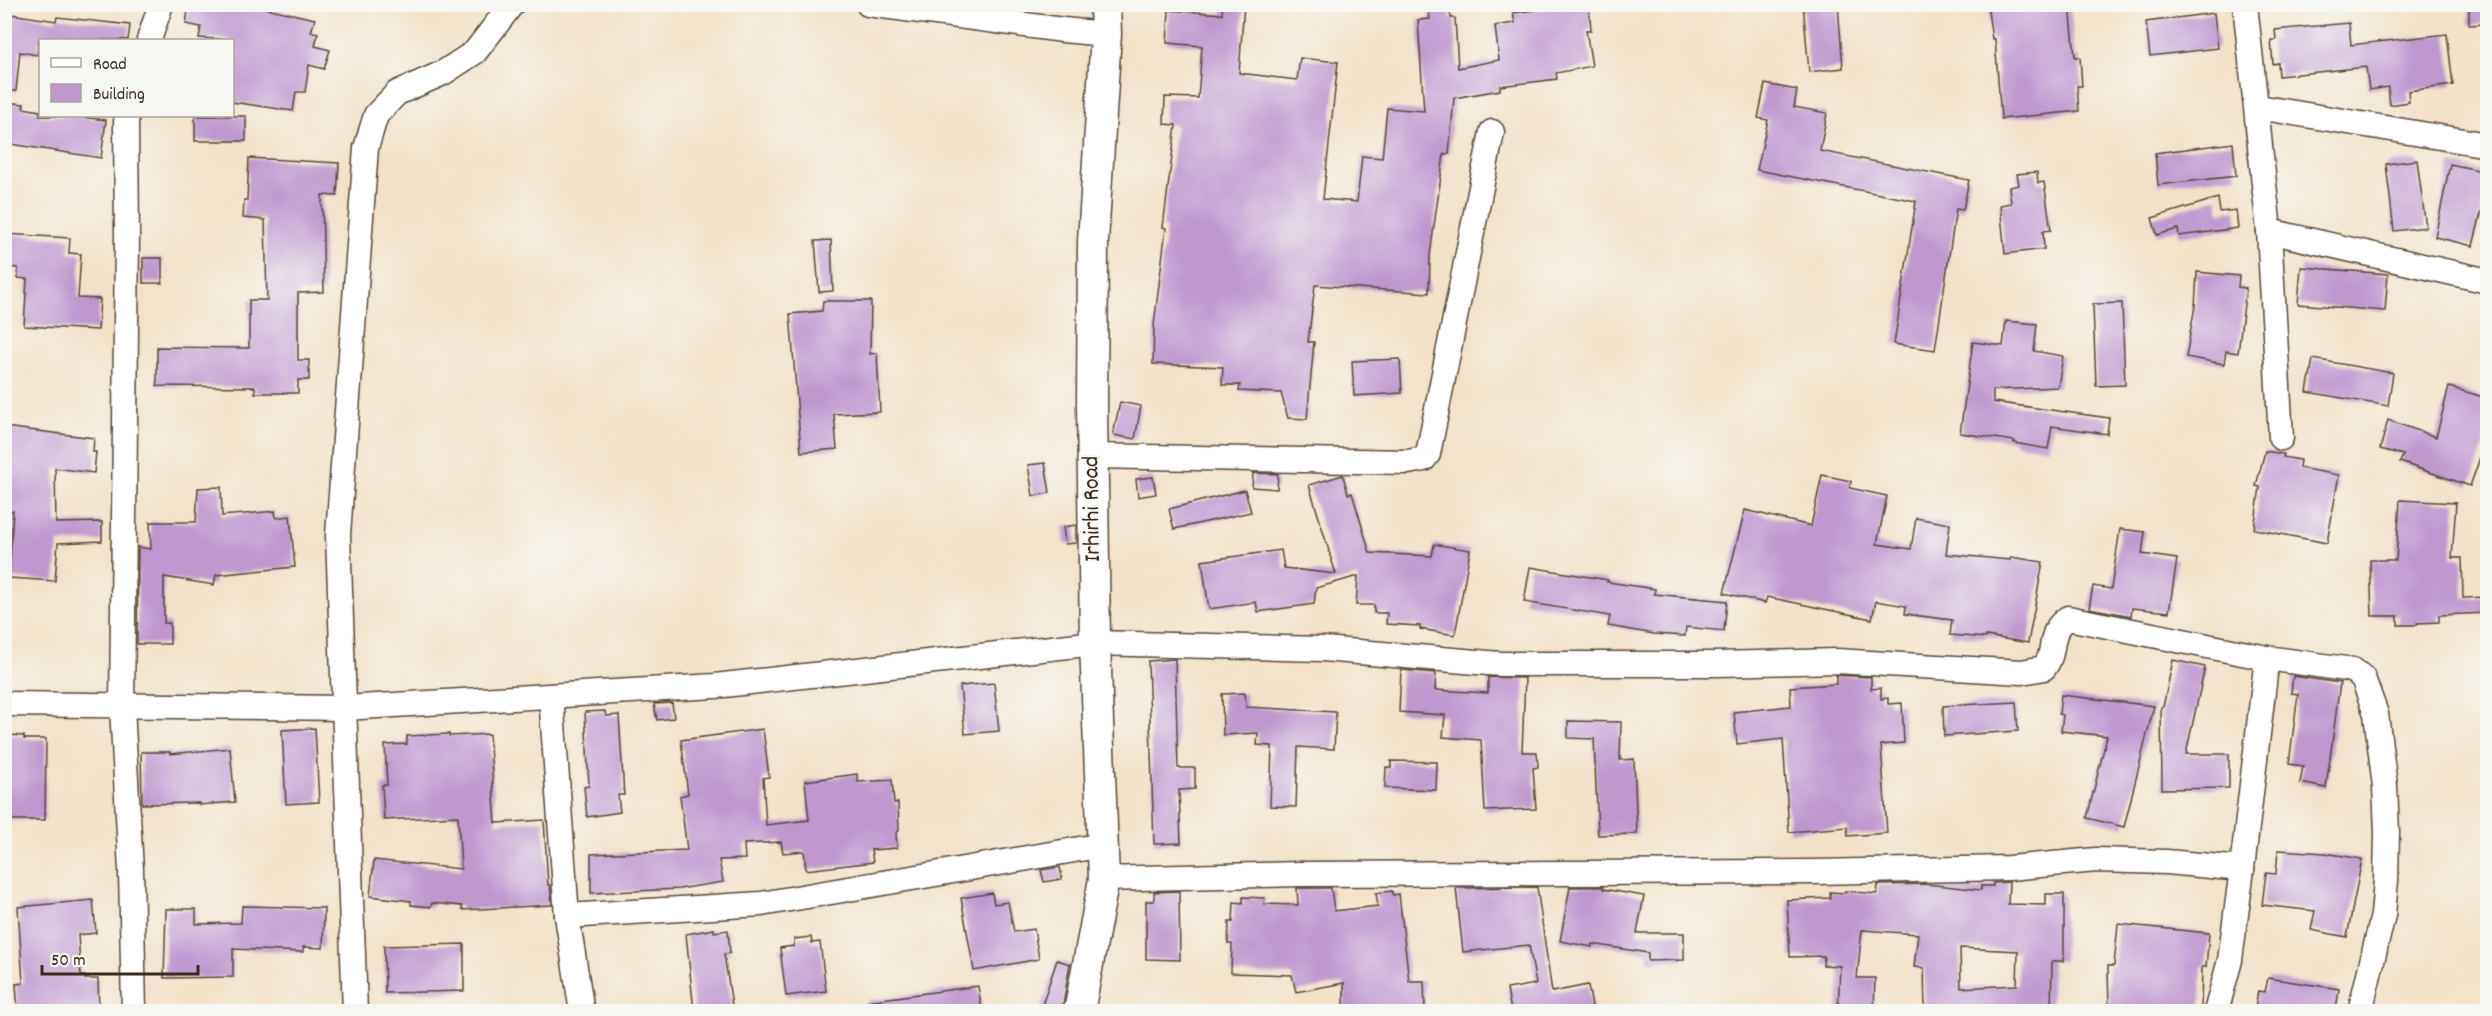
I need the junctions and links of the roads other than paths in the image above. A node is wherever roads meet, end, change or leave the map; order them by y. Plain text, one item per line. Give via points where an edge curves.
1 (160, 4) edge
2 (512, 4) edge
3 (868, 4) edge
4 (2245, 4) edge
5 (1106, 19) edge
6 (149, 39) edge
7 (2258, 107) junction
8 (128, 117) edge
9 (1492, 132) dead end
10 (2487, 145) edge
11 (2269, 231) junction
12 (2487, 281) edge
13 (2281, 438) dead end
14 (1092, 456) junction
15 (1095, 643) junction
16 (2267, 658) junction
17 (551, 696) junction
18 (4, 704) edge
19 (122, 707) junction
20 (343, 708) junction
21 (1103, 845) junction
22 (2242, 869) junction
23 (1104, 879) junction
24 (567, 916) junction
25 (134, 1011) edge
26 (355, 1011) edge
27 (582, 1011) edge
28 (1079, 1011) edge
29 (2216, 1011) edge
30 (2360, 1011) edge

1 - 6 street
2 - 20 street via 475,52 443,73 397,93 376,115 366,148 338,535
3 - 5 street via 1063,30
4 - 7 street
5 - 14 street, Irhirhi Road via 1093,241
7 - 10 street
7 - 11 street
8 - 19 street
9 - 14 street via 1431,442 1424,459 1408,462
11 - 12 street
11 - 13 street
14 - 15 street, Irhirhi Road
15 - 16 street via 1323,649 1500,664 1836,661 2022,672 2044,668 2051,659 2057,626 2068,618
15 - 17 street via 715,686
15 - 21 street, Irhirhi Road
16 - 22 street
16 - 30 street via 2354,670 2363,678 2376,714 2385,786 2386,880 2383,915
17 - 20 street
17 - 24 street
18 - 19 street
19 - 20 street
19 - 25 street
20 - 26 street
21 - 23 street, Irhirhi Road
21 - 24 street via 761,904
22 - 23 street via 2096,860 2009,868 1814,872 1298,874
22 - 29 street via 2230,960
23 - 28 street, Irhirhi Road
24 - 27 street

